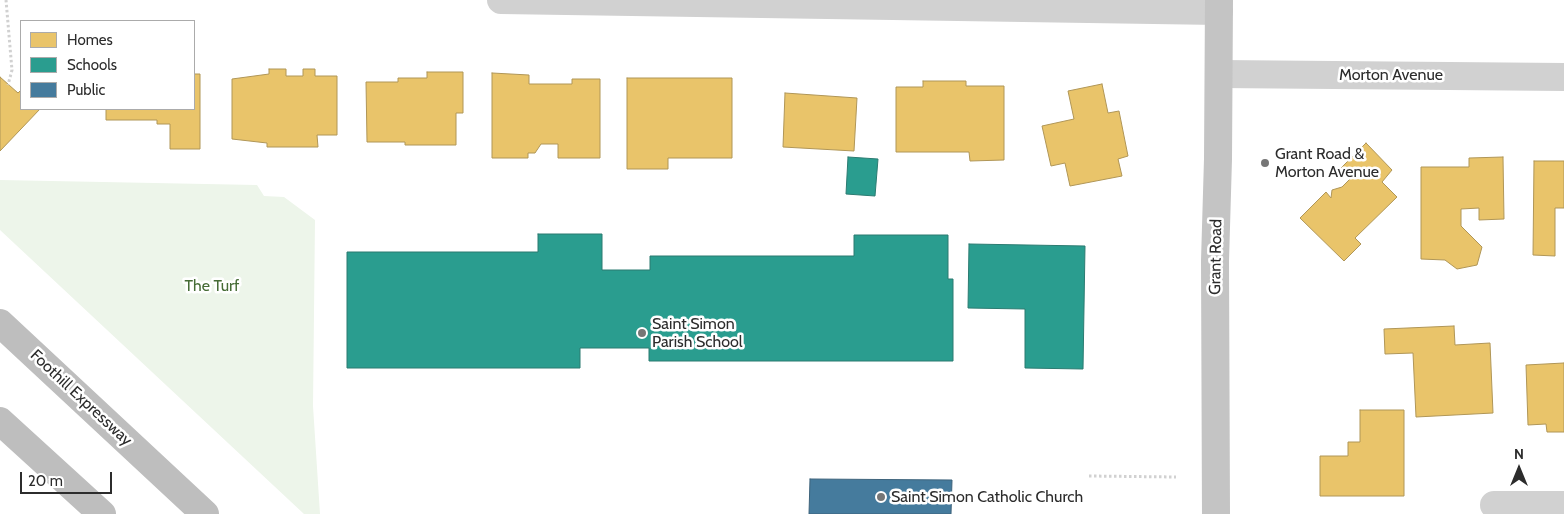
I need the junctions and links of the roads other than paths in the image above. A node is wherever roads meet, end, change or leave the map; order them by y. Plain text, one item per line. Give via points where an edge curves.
1 (502, 0) edge
2 (1219, 5) edge
3 (1219, 74) junction
4 (1564, 76) edge
5 (0, 323) edge
6 (0, 421) edge
7 (1494, 505) dead end
8 (1564, 506) edge
9 (102, 514) edge
10 (205, 514) edge
11 (1216, 514) edge

1 - 2 street
2 - 3 main road, Grant Road
3 - 4 street, Morton Avenue
3 - 11 main road, Grant Road via 1215,261
5 - 10 highway, Foothill Expressway
6 - 9 highway
7 - 8 street

